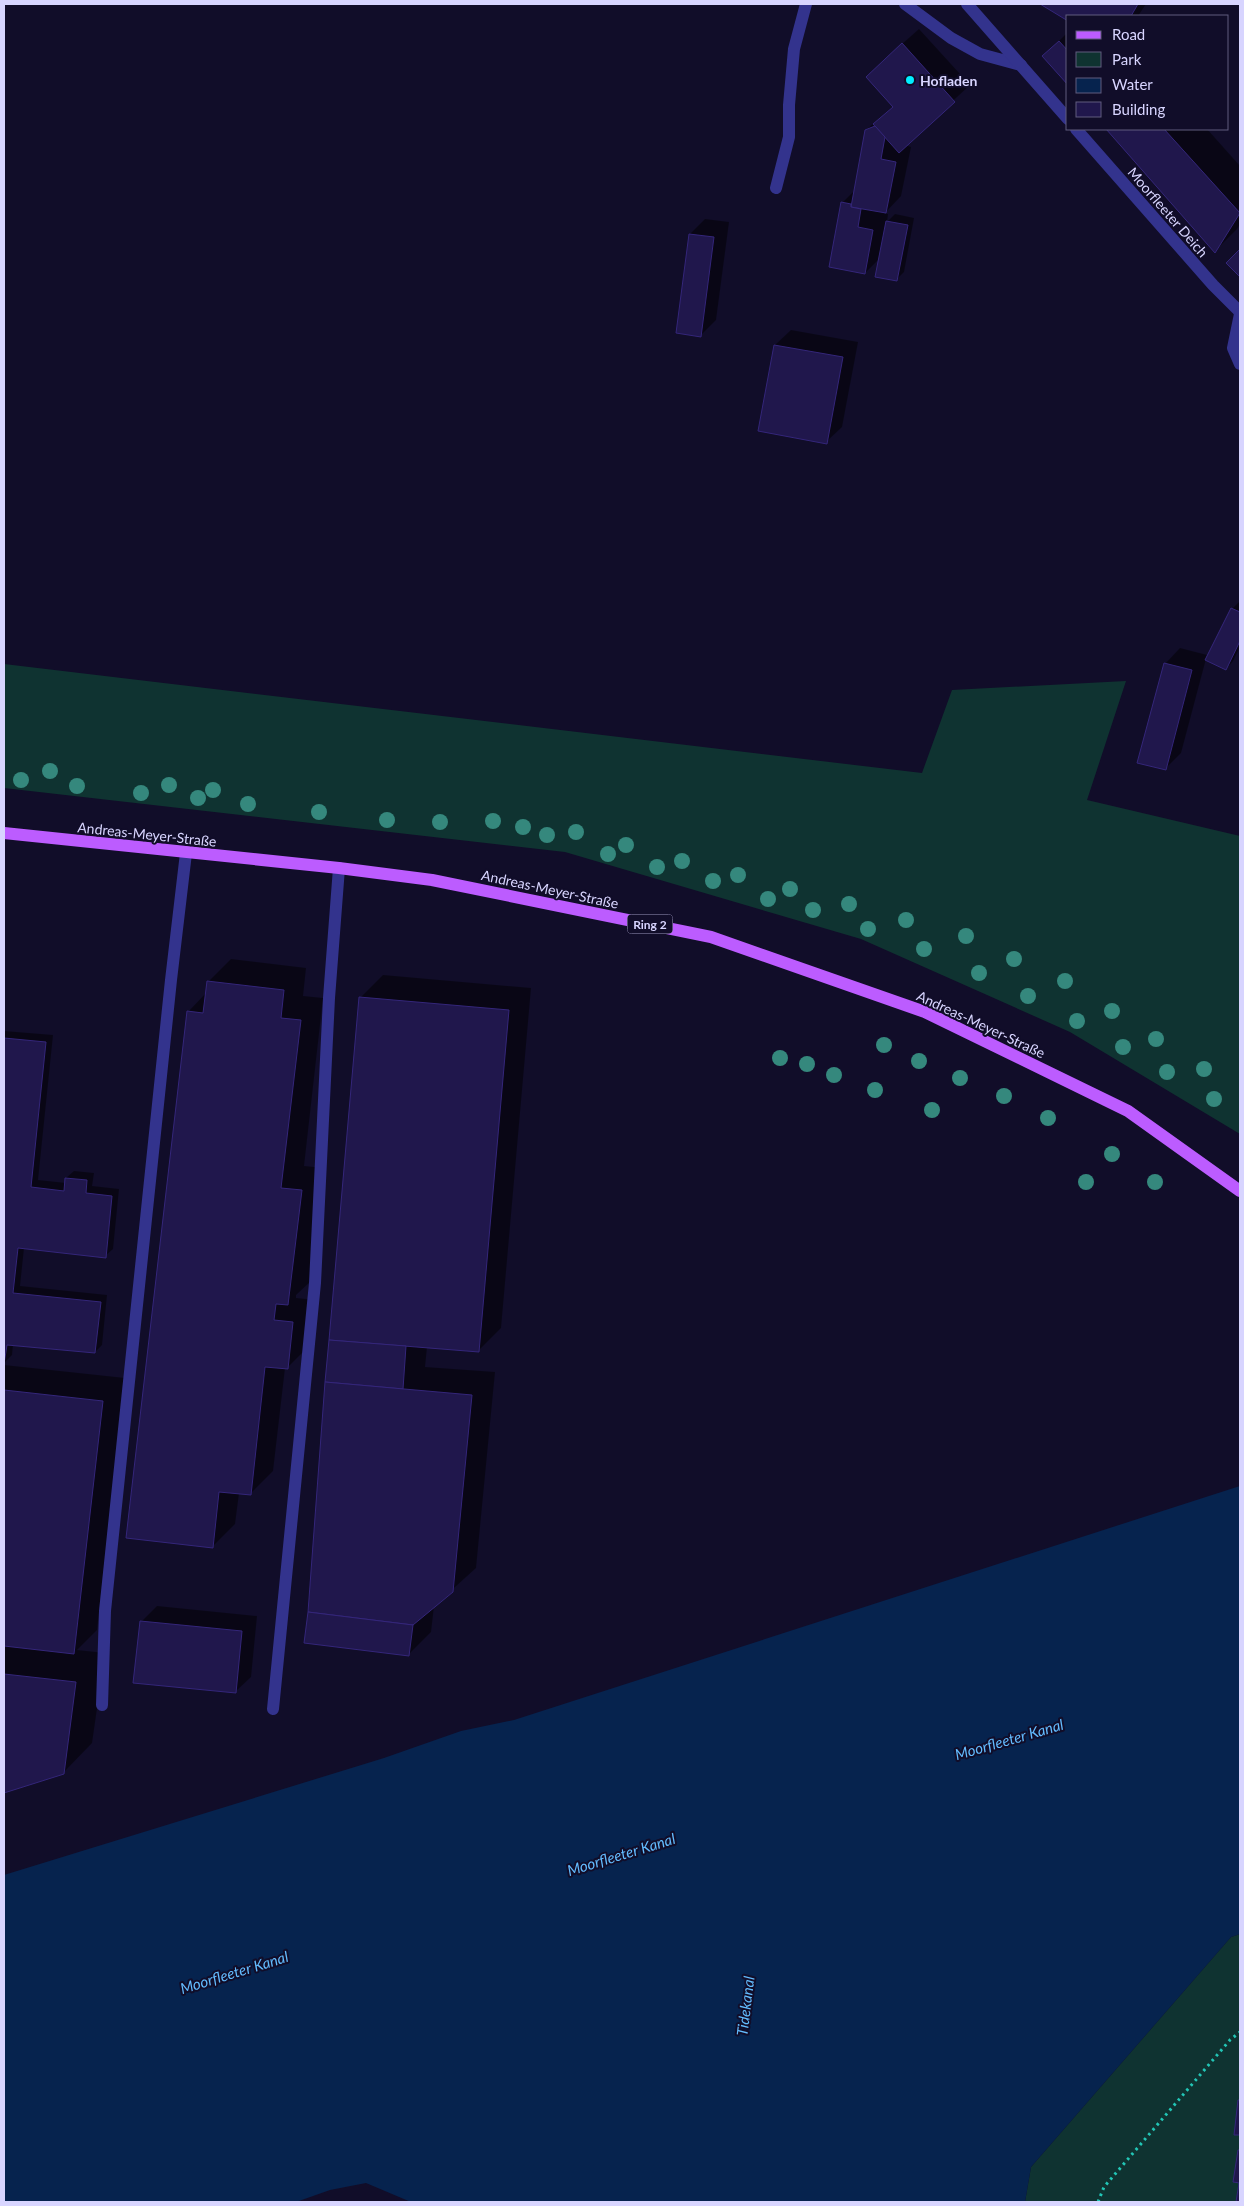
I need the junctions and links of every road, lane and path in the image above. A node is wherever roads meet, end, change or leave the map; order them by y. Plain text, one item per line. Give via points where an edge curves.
1 (806, 4) edge
2 (905, 4) edge
3 (967, 4) edge
4 (1021, 65) junction
5 (1066, 118) edge
6 (1077, 130) edge
7 (776, 188) dead end
8 (1240, 313) edge
9 (1240, 364) edge
10 (4, 833) edge
11 (186, 853) junction
12 (339, 868) junction
13 (1240, 1191) edge
14 (102, 1705) dead end
15 (273, 1708) dead end
16 (1240, 2032) edge
17 (1098, 2202) edge

1 - 7 street via 794,49 789,137
2 - 4 street via 951,38 980,54
3 - 4 street
4 - 5 street
6 - 8 street, Moorfleeter Deich
8 - 9 street, Moorfleeter Deich via 1233,348
10 - 11 main road, Andreas-Meyer-Straße / Ring 2
11 - 12 main road, Andreas-Meyer-Straße / Ring 2
11 - 14 street via 106,1611
12 - 13 main road, Andreas-Meyer-Straße / Ring 2 via 432,880 711,937 916,1009 1128,1111
12 - 15 street via 315,1283
16 - 17 path via 1104,2188

